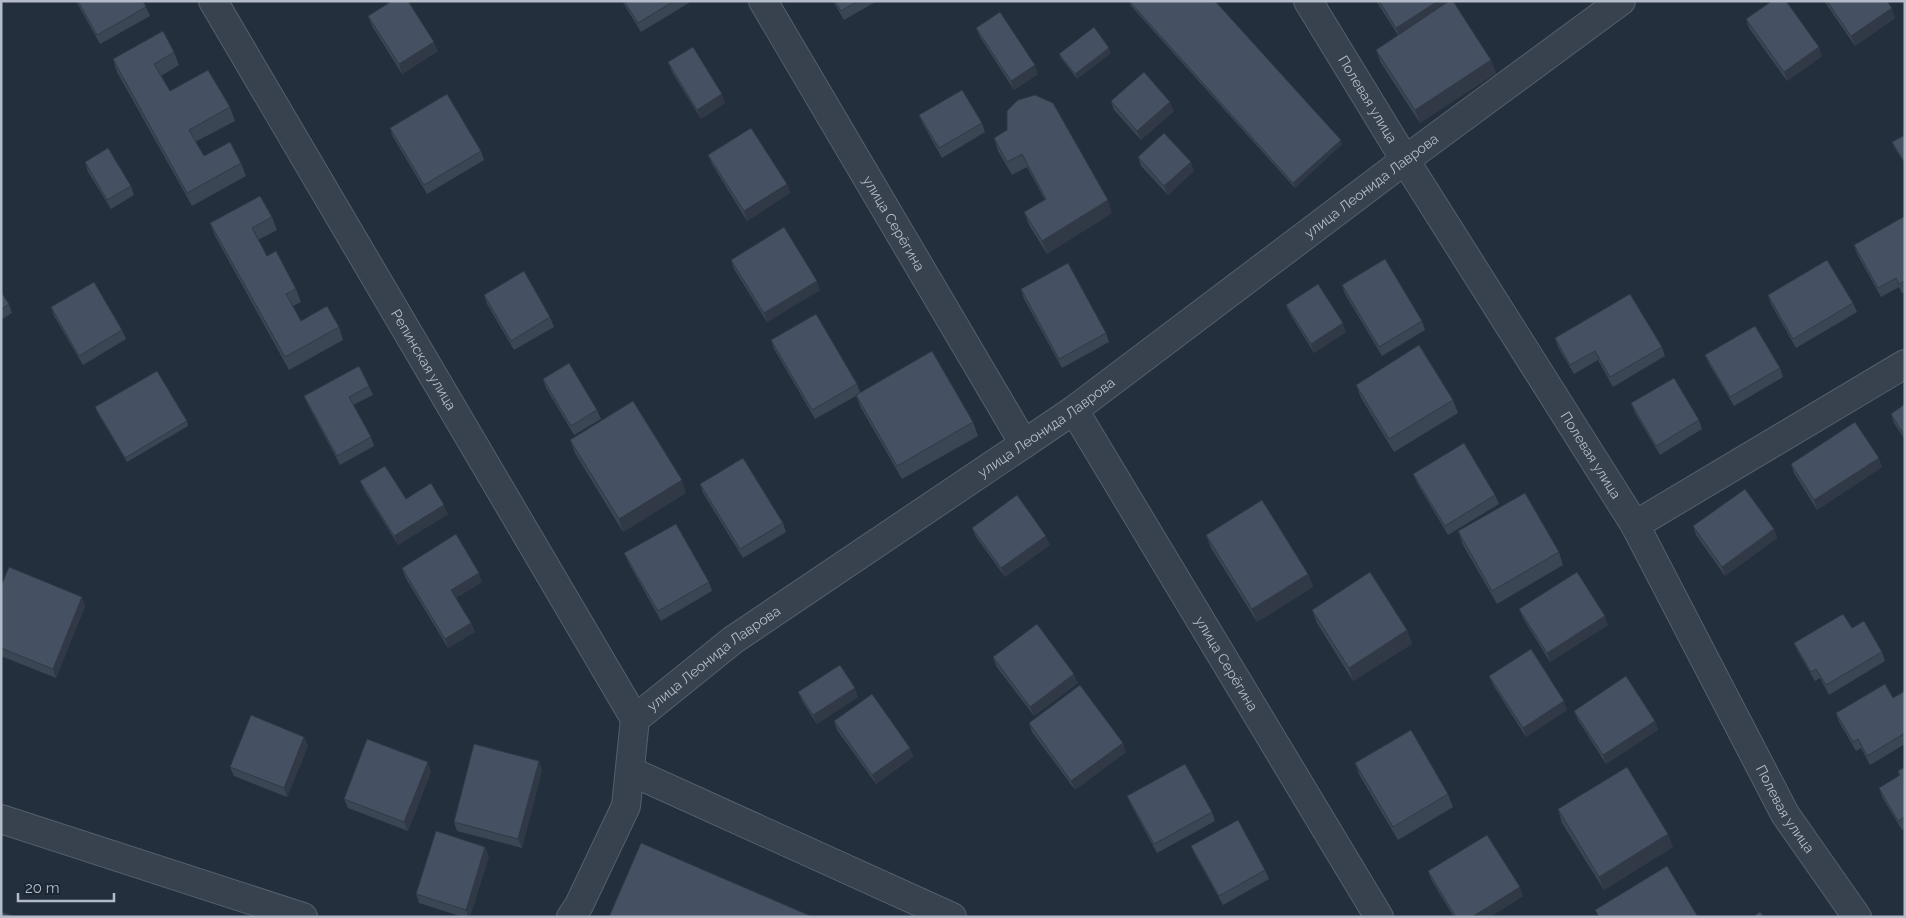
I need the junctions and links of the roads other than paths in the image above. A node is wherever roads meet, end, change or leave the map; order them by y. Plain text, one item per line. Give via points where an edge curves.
1 (213, 1) edge
2 (764, 1) edge
3 (1308, 1) edge
4 (1621, 1) edge
5 (1404, 160) junction
6 (1905, 364) edge
7 (1074, 410) junction
8 (1024, 444) junction
9 (1636, 525) junction
10 (636, 719) junction
11 (630, 772) junction
12 (1, 819) edge
13 (303, 917) edge
14 (571, 917) edge
15 (952, 917) edge
16 (1378, 917) edge
17 (1857, 917) edge

1 - 10 street, Репинская улица
2 - 8 street, улица Серёгина
3 - 5 street, Полевая улица
4 - 5 street, улица Леонида Лаврова
5 - 7 street, улица Леонида Лаврова
5 - 9 street, Полевая улица
6 - 9 street
7 - 8 street, улица Леонида Лаврова
7 - 16 street, улица Серёгина
8 - 10 street, улица Леонида Лаврова via 733,640
9 - 17 street, Полевая улица via 1785,814
10 - 11 street, улица Леонида Лаврова
11 - 14 street, улица Леонида Лаврова via 626,806
11 - 15 street
12 - 13 street

